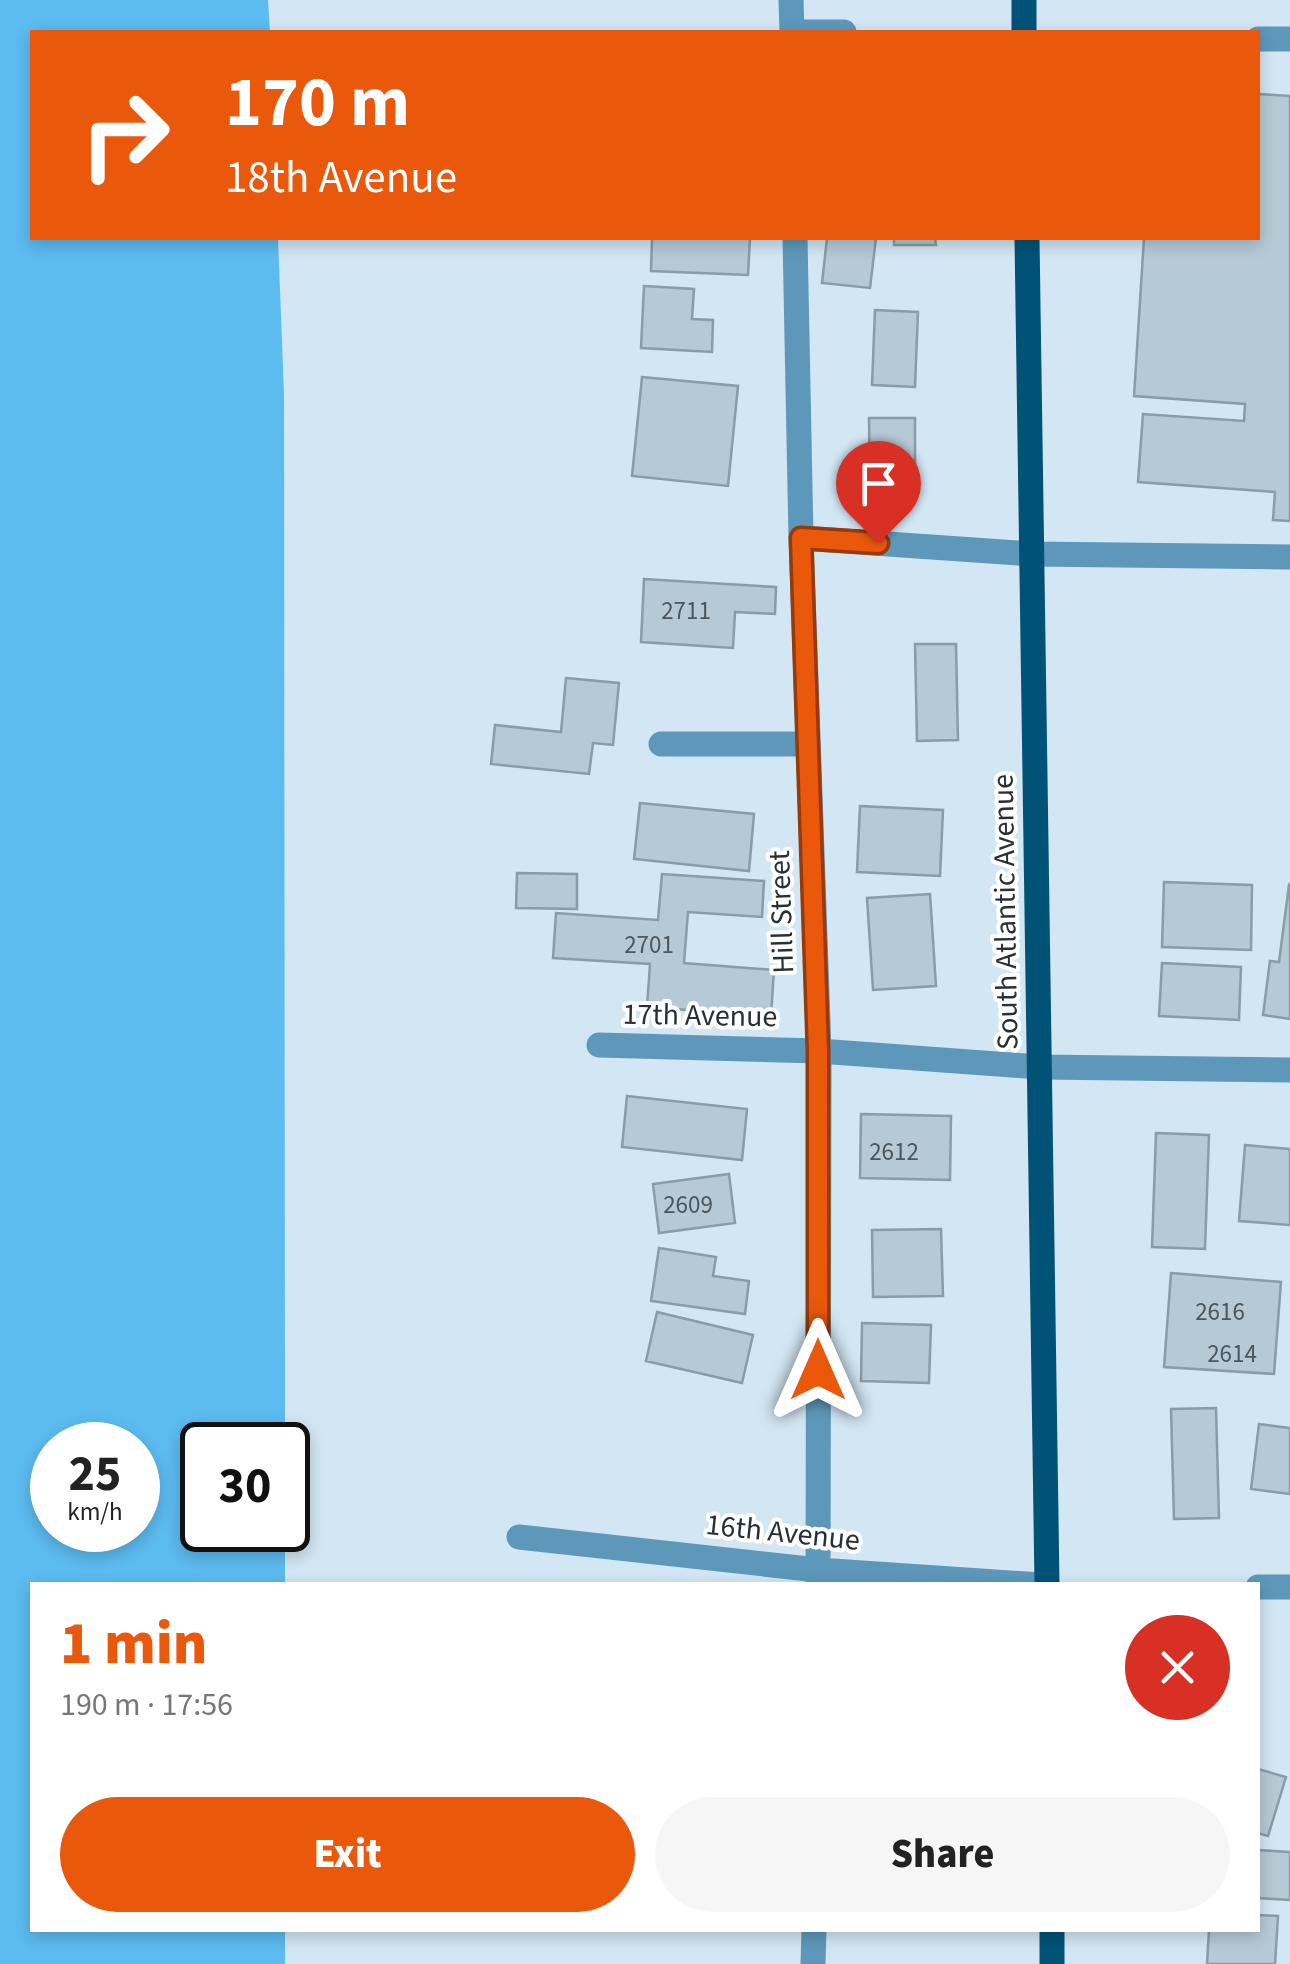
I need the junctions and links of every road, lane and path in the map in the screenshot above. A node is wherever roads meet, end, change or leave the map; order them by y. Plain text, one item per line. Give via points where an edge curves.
1 (791, 0) edge
2 (1024, 0) edge
3 (792, 30) edge
4 (1024, 30) edge
5 (1260, 38) edge
6 (1290, 39) edge
7 (795, 240) edge
8 (1027, 240) edge
9 (801, 538) junction
10 (1032, 554) junction
11 (1290, 557) edge
12 (661, 744) dead end
13 (808, 744) junction
14 (599, 1046) dead end
15 (818, 1051) junction
16 (1040, 1067) junction
17 (1290, 1070) edge
18 (519, 1537) dead end
19 (818, 1577) edge
20 (959, 1582) edge
21 (1044, 1582) edge
22 (1260, 1587) edge
23 (1290, 1587) edge
24 (814, 1932) edge
25 (1052, 1932) edge
26 (813, 1964) edge
27 (1052, 1964) edge

1 - 3 street
2 - 4 main road
5 - 6 street
7 - 9 street, Hill Street
8 - 10 main road, South Atlantic Avenue
9 - 10 street
9 - 13 street, Hill Street
10 - 11 street
10 - 16 main road, South Atlantic Avenue
12 - 13 street
13 - 15 street, Hill Street
14 - 15 street, 17th Avenue
15 - 16 street, 17th Avenue
15 - 19 street, Hill Street
16 - 17 street, 17th Avenue
16 - 21 main road, South Atlantic Avenue
18 - 19 street, 16th Avenue
19 - 20 street, 16th Avenue
22 - 23 street
24 - 26 street
25 - 27 main road

